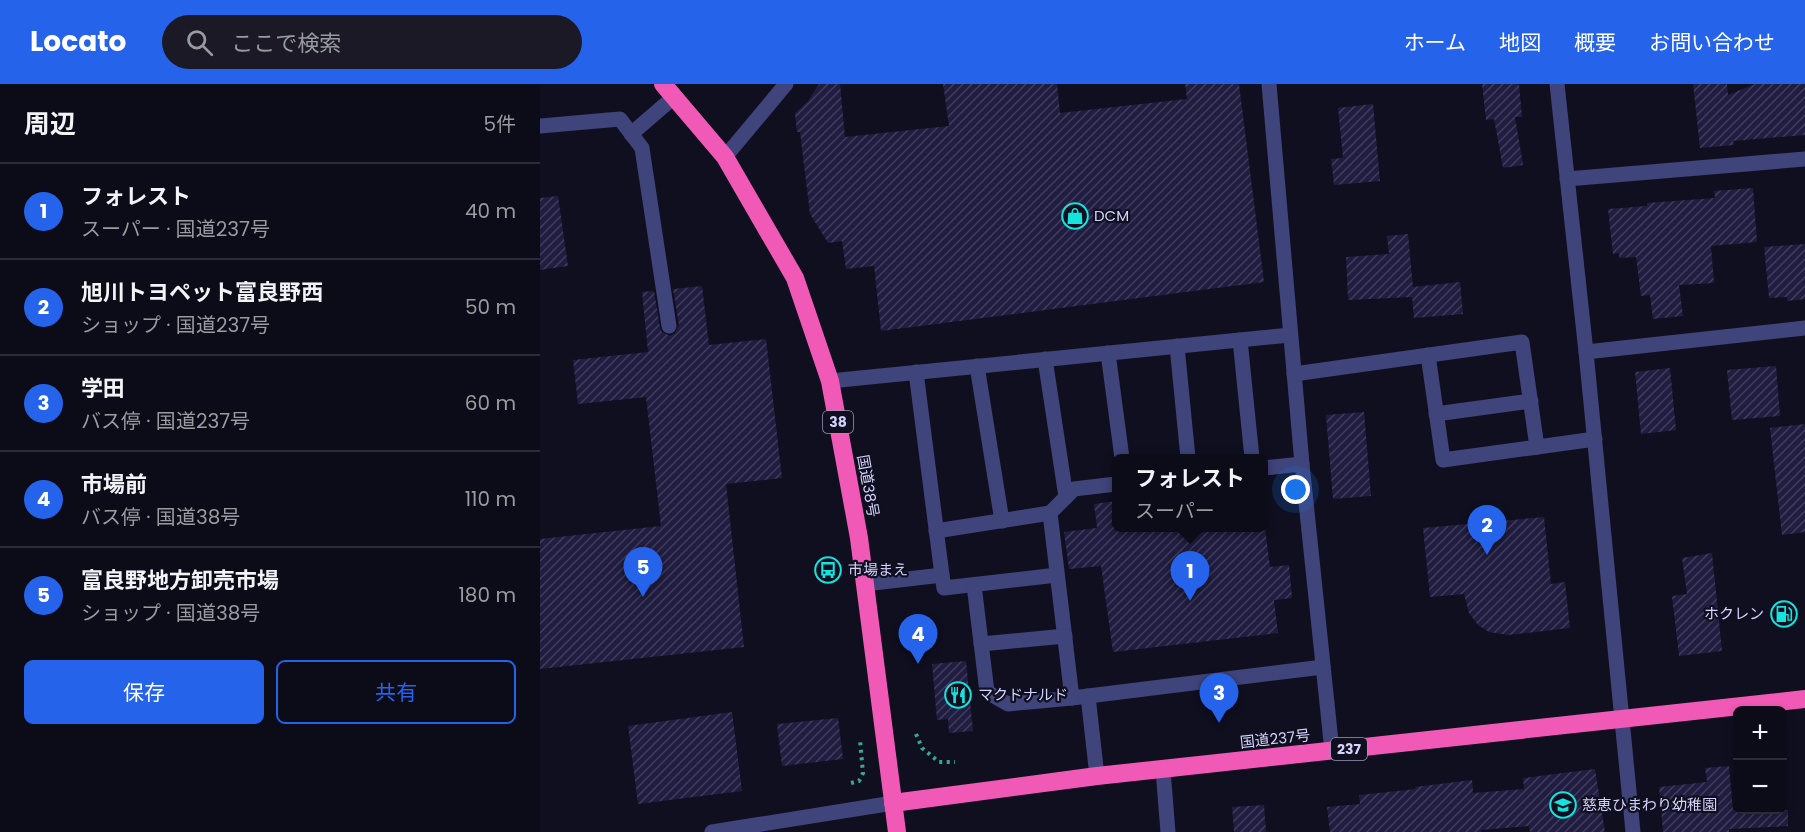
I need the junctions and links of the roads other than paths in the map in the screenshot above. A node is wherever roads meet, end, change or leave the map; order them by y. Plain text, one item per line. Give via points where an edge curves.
1 (786, 84) edge
2 (1269, 84) edge
3 (1557, 84) edge
4 (669, 91) edge
5 (540, 126) edge
6 (631, 134) junction
7 (725, 157) junction
8 (1805, 159) edge
9 (1567, 179) junction
10 (669, 326) dead end
11 (1805, 328) edge
12 (1290, 335) junction
13 (1240, 340) junction
14 (1177, 346) junction
15 (1586, 352) junction
16 (1108, 353) junction
17 (1428, 355) junction
18 (1045, 359) junction
19 (977, 366) junction
20 (916, 372) junction
21 (1294, 374) junction
22 (830, 381) junction
23 (1531, 400) junction
24 (1436, 414) junction
25 (1595, 439) junction
26 (1537, 447) junction
27 (1121, 454) edge
28 (1188, 454) edge
29 (1251, 454) edge
30 (1302, 464) junction
31 (1268, 467) edge
32 (1112, 484) edge
33 (1066, 497) junction
34 (1050, 513) junction
35 (1002, 520) junction
36 (936, 531) junction
37 (942, 575) junction
38 (1057, 575) junction
39 (865, 584) junction
40 (974, 585) junction
41 (1065, 636) junction
42 (981, 644) junction
43 (1323, 667) junction
44 (1088, 696) junction
45 (1072, 698) junction
46 (1805, 699) edge
47 (1623, 718) junction
48 (1332, 752) junction
49 (1163, 770) junction
50 (1097, 776) junction
51 (893, 803) junction
52 (712, 832) edge
53 (897, 832) edge
54 (1168, 832) edge
55 (1633, 832) edge

1 - 7 street
2 - 12 street
3 - 9 street
4 - 6 street
4 - 7 highway, 国道38号 / 38
5 - 6 street via 621,119
6 - 10 street via 642,148
7 - 22 highway, 国道38号 / 38 via 795,278
8 - 9 street
9 - 15 street
11 - 15 street
12 - 13 street
12 - 21 street
13 - 14 street
13 - 29 street
14 - 16 street
14 - 28 street
15 - 25 street
16 - 18 street
16 - 27 street
17 - 21 street
17 - 23 street via 1522,342
17 - 24 street
18 - 19 street
18 - 33 street
19 - 20 street
19 - 35 street
20 - 22 street
20 - 36 street
21 - 30 street
22 - 39 highway, 国道38号 / 38
23 - 24 street
23 - 26 street
24 - 26 street via 1443,460
25 - 26 street
25 - 47 street
30 - 31 street
30 - 43 street
32 - 33 street via 1074,489
33 - 34 street
34 - 35 street
34 - 38 street
35 - 36 street
36 - 37 street
37 - 39 street
37 - 40 street via 944,588
38 - 40 street
38 - 41 street
39 - 51 highway, 国道38号 / 38
40 - 42 street
41 - 42 street
41 - 45 street
42 - 45 street via 987,692 1008,704
43 - 44 street
43 - 48 street
44 - 45 street
44 - 50 street
46 - 47 highway, 国道237号 / 237
47 - 48 highway, 国道237号 / 237
47 - 55 street
48 - 49 highway, 国道237号 / 237
49 - 50 highway, 国道237号 / 237
49 - 54 street
50 - 51 highway, 国道237号 / 237
51 - 52 street
51 - 53 highway, 国道38号 / 38

